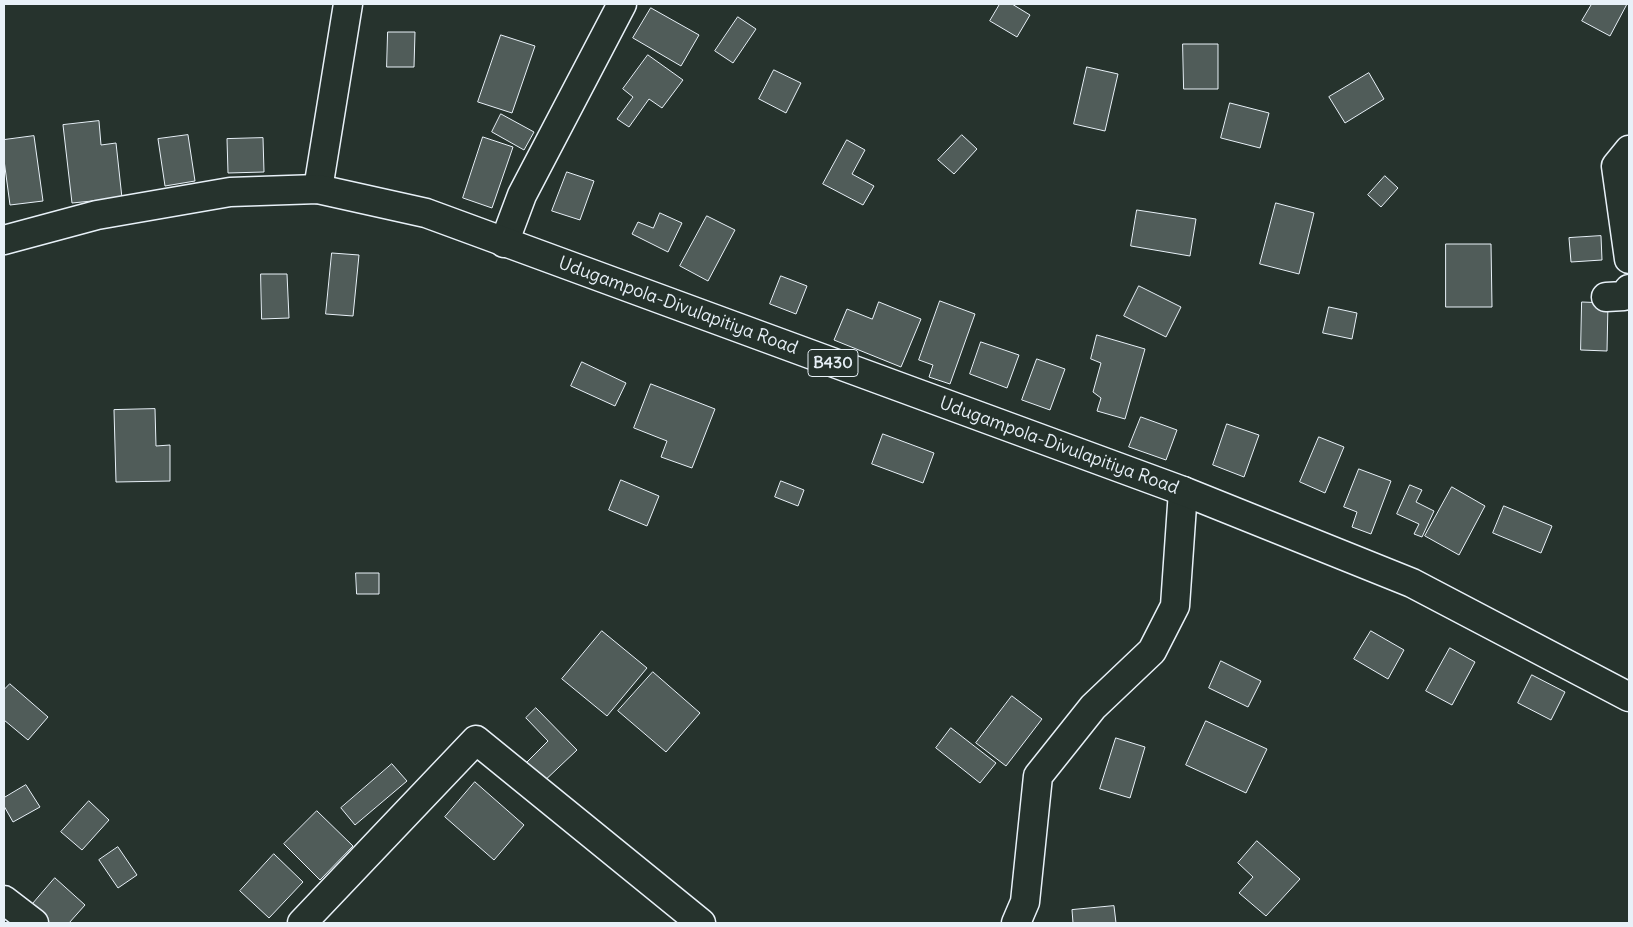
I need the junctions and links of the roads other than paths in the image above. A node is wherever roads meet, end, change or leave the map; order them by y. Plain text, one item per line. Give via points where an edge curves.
1 (348, 4) edge
2 (622, 4) edge
3 (1629, 150) edge
4 (318, 189) junction
5 (4, 240) edge
6 (504, 243) junction
7 (1629, 259) edge
8 (1183, 491) junction
9 (1629, 697) edge
10 (4, 900) edge
11 (34, 923) edge
12 (302, 923) edge
13 (701, 923) edge
14 (1016, 923) edge

1 - 4 main road
2 - 6 main road via 522,194
3 - 7 main road via 1616,166
4 - 5 main road, Udugampola-Divulapitiya Road / B430 via 230,192 97,215
4 - 6 main road, Udugampola-Divulapitiya Road / B430 via 426,213
6 - 8 main road, Udugampola-Divulapitiya Road / B430
8 - 9 main road, Udugampola-Divulapitiya Road / B430 via 1412,583
8 - 14 main road via 1175,606 1152,651 1093,707 1038,776 1024,902
10 - 11 main road
12 - 13 main road via 476,740

